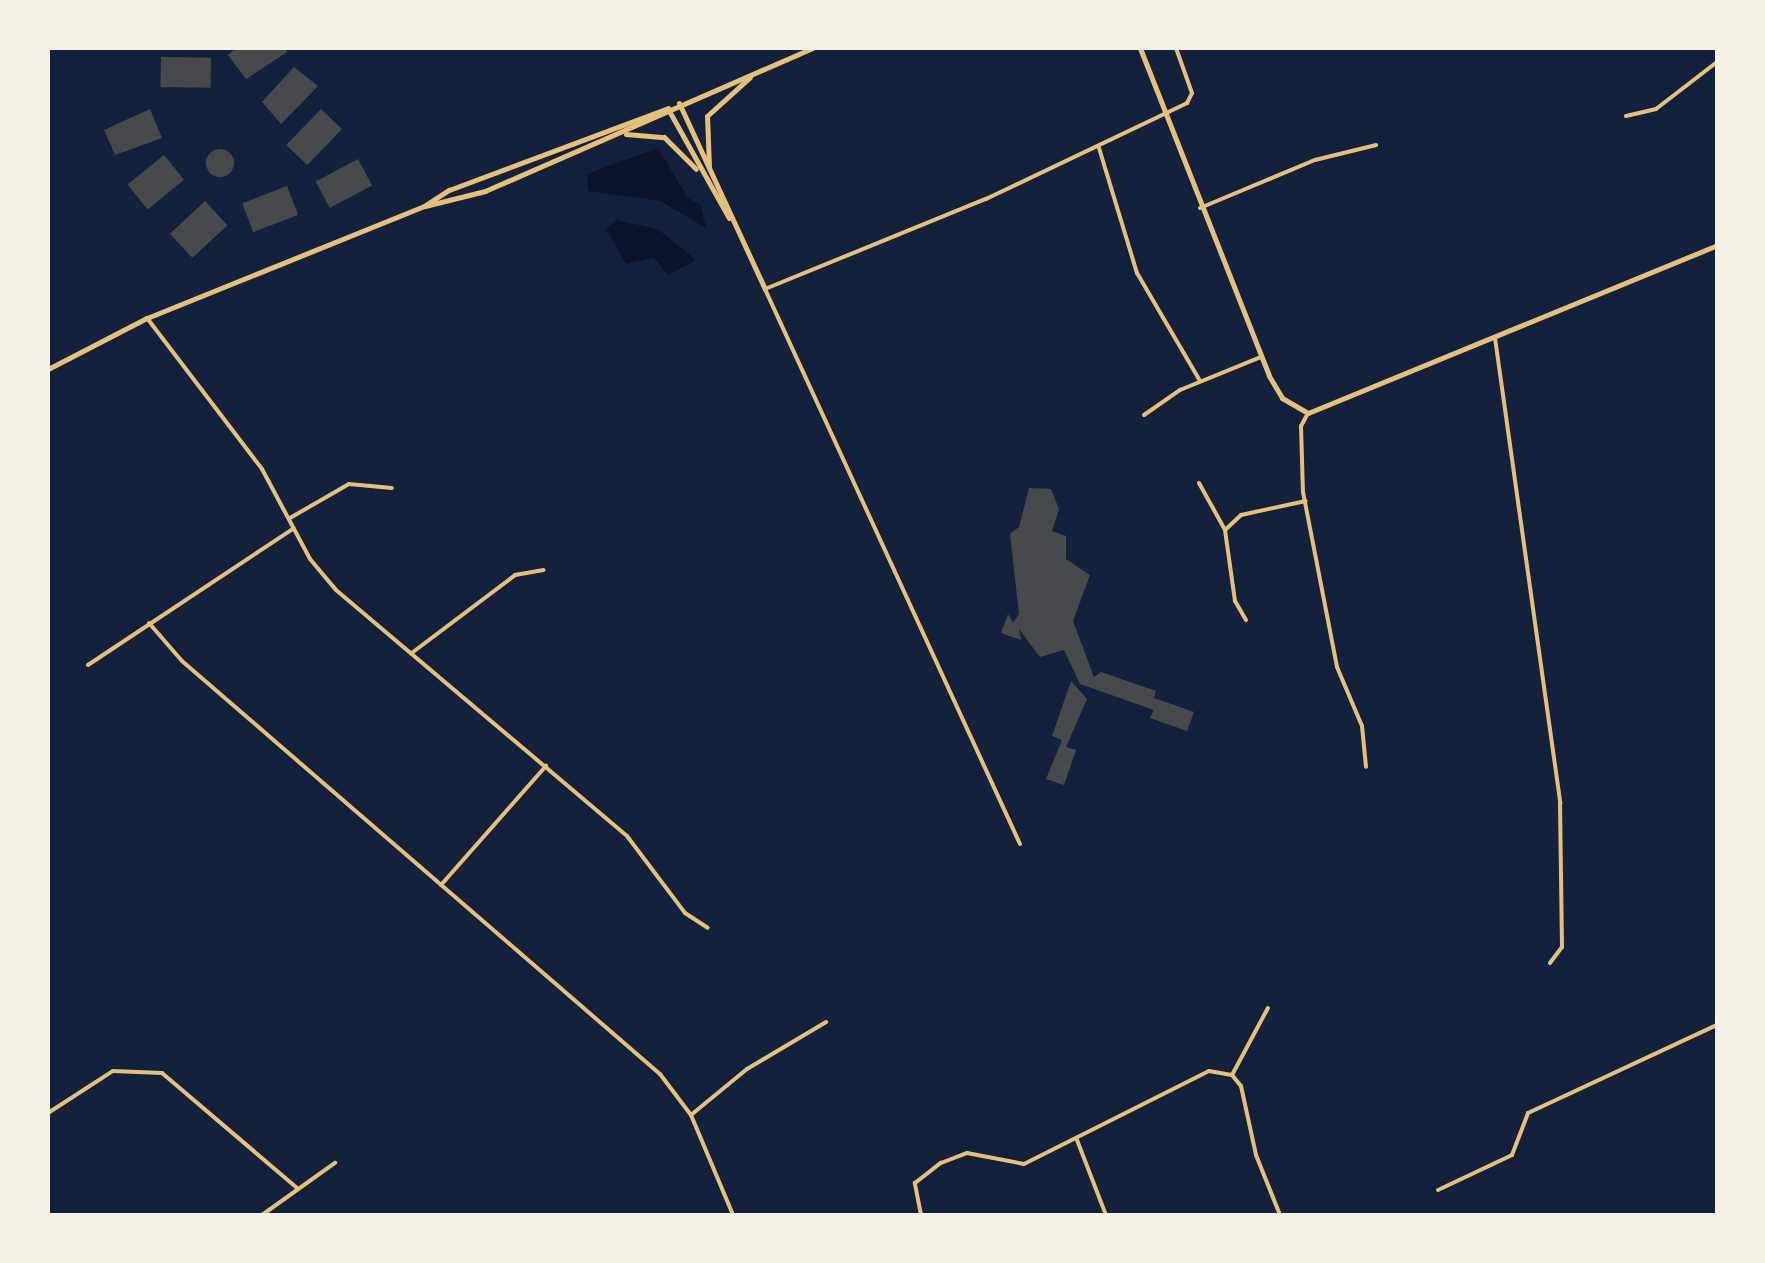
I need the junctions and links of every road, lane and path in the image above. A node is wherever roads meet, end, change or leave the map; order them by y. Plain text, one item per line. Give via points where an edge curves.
1 (813, 48) edge
2 (1140, 48) edge
3 (1176, 48) edge
4 (1186, 48) edge
5 (1197, 48) edge
6 (1717, 62) edge
7 (757, 71) junction
8 (679, 103) junction
9 (668, 108) junction
10 (1164, 115) junction
11 (1626, 116) dead end
12 (621, 134) junction
13 (1376, 145) dead end
14 (1099, 148) junction
15 (709, 167) junction
16 (696, 169) junction
17 (424, 206) junction
18 (1200, 208) junction
19 (741, 234) junction
20 (1717, 245) edge
21 (765, 289) junction
22 (147, 318) junction
23 (1495, 338) junction
24 (1261, 357) junction
25 (48, 369) edge
26 (1200, 381) junction
27 (1308, 413) junction
28 (1144, 415) dead end
29 (1199, 483) dead end
30 (392, 488) dead end
31 (1305, 501) junction
32 (290, 518) junction
33 (294, 528) junction
34 (1225, 530) junction
35 (544, 570) dead end
36 (1246, 620) dead end
37 (149, 623) junction
38 (413, 652) junction
39 (88, 665) dead end
40 (546, 766) junction
41 (1366, 767) dead end
42 (1020, 844) dead end
43 (441, 885) junction
44 (708, 928) dead end
45 (1550, 963) dead end
46 (1268, 1008) dead end
47 (826, 1022) dead end
48 (1717, 1025) edge
49 (1232, 1075) junction
50 (48, 1113) edge
51 (691, 1115) junction
52 (1077, 1140) junction
53 (335, 1163) dead end
54 (297, 1188) junction
55 (1438, 1190) dead end
56 (262, 1215) edge
57 (733, 1215) edge
58 (921, 1215) edge
59 (1106, 1215) edge
60 (1280, 1215) edge

1 - 7 main road
2 - 10 main road
3 - 10 street via 1192,96
4 - 5 street
6 - 11 street via 1656,109
7 - 8 main road
7 - 15 main road via 707,116
8 - 9 main road
8 - 15 main road
9 - 12 main road
9 - 16 main road
9 - 17 main road via 622,120
10 - 14 street
10 - 18 main road
12 - 16 main road via 664,137
12 - 17 main road via 469,197
13 - 18 street via 1315,160
14 - 21 street
14 - 26 street via 1137,273
15 - 19 main road
16 - 19 main road
17 - 22 main road
18 - 24 main road
19 - 21 main road
20 - 23 main road
21 - 42 street
22 - 25 main road
22 - 32 street
23 - 27 main road
23 - 45 street via 1560,803 1562,947
24 - 26 street
24 - 27 main road via 1278,394
26 - 28 street
27 - 31 street via 1300,448
29 - 34 street
30 - 32 street via 349,484
31 - 34 street via 1241,515
31 - 41 street via 1337,667 1362,726
32 - 33 street
33 - 37 street
33 - 38 street via 336,590
34 - 36 street via 1235,601
35 - 38 street via 515,575
37 - 39 street
37 - 43 street via 182,661
38 - 40 street
40 - 43 street
40 - 44 street via 635,844 685,913
43 - 51 street via 660,1074
46 - 49 street
47 - 51 street via 810,1039 747,1069
48 - 55 street via 1528,1113 1512,1155
49 - 52 street via 1193,1074
49 - 60 street via 1247,1097 1256,1155
50 - 54 street via 113,1071 162,1073
51 - 57 street
52 - 58 street via 1024,1164 960,1155 915,1183
52 - 59 street
53 - 54 street
54 - 56 street

